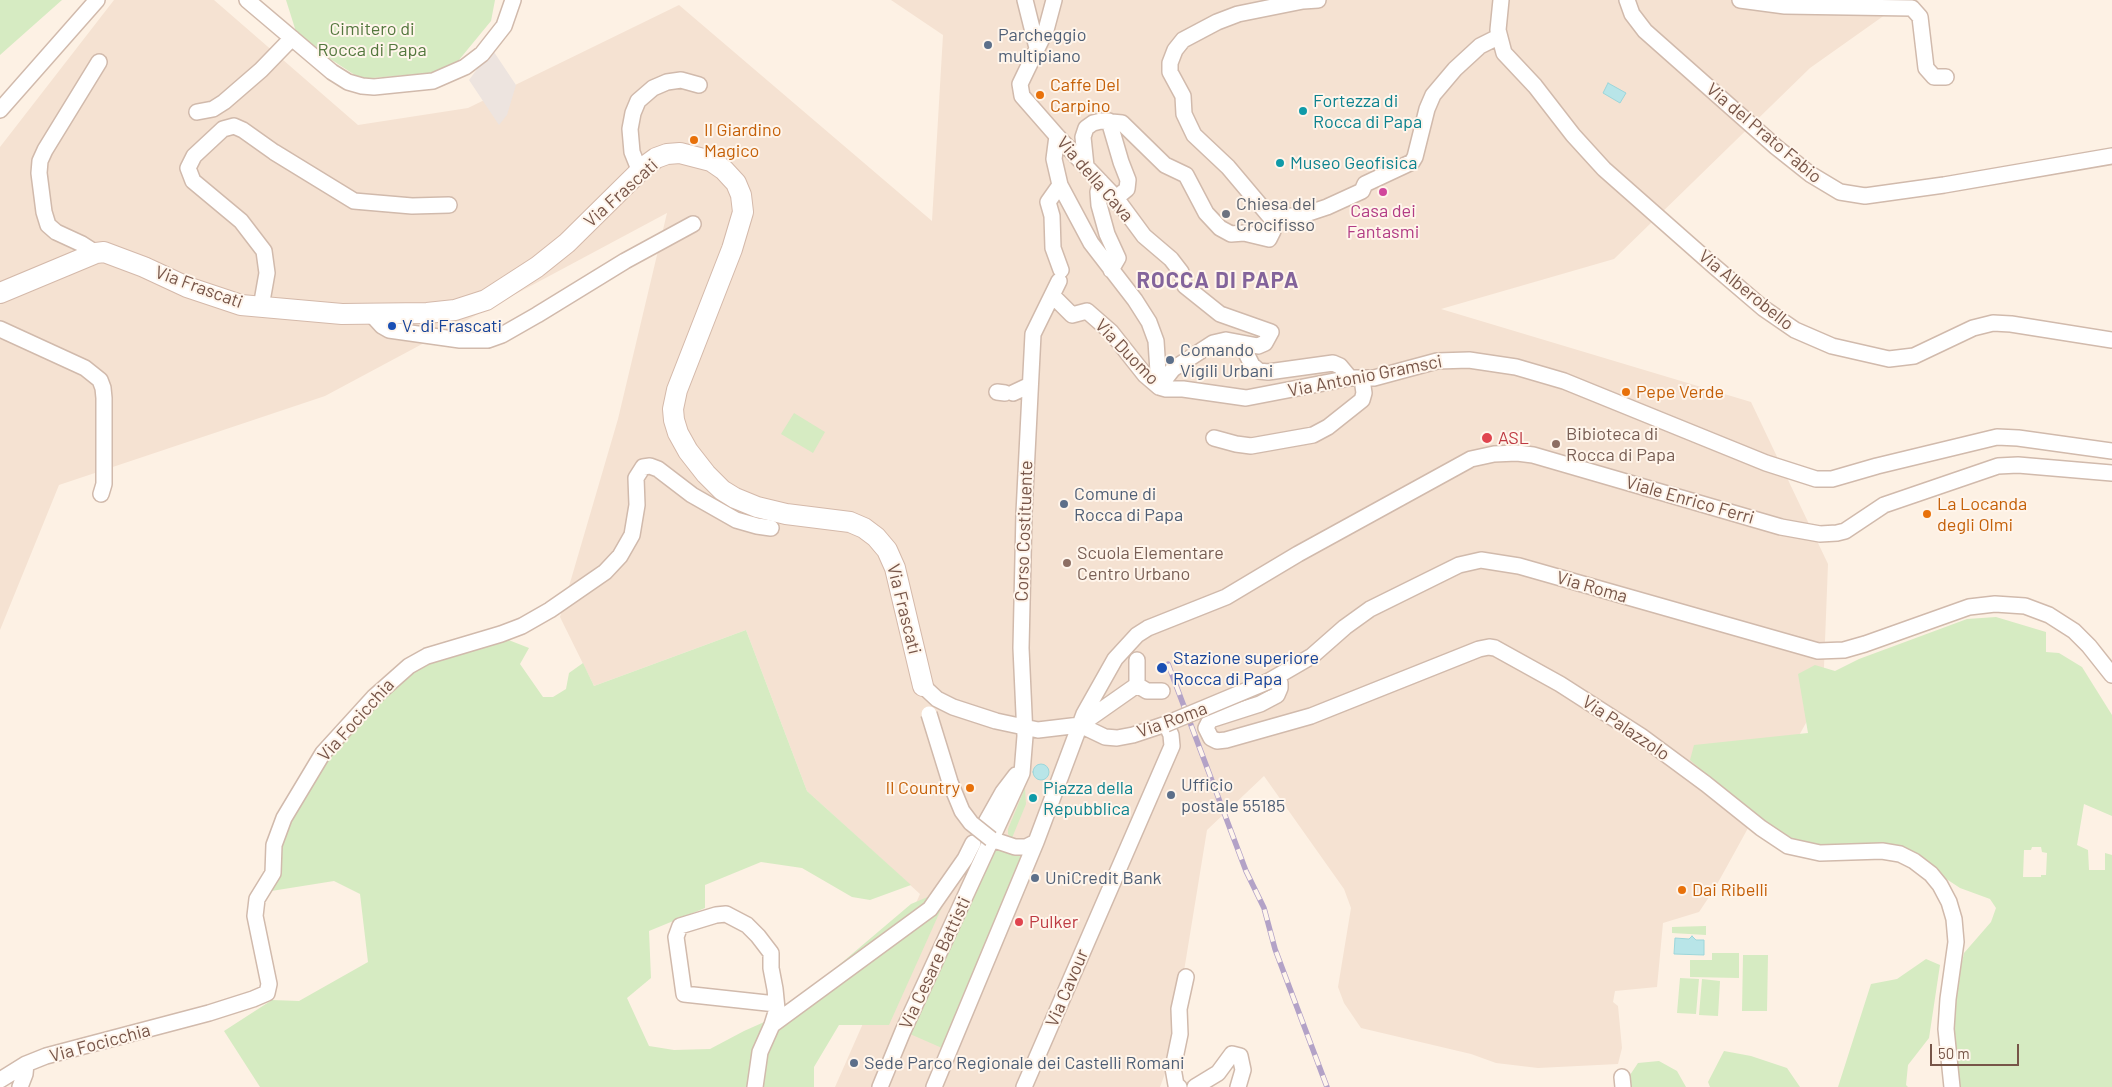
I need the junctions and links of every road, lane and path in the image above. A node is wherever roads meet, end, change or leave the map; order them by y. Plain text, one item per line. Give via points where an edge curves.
1 (96, 0) edge
2 (247, 0) edge
3 (513, 0) edge
4 (1026, 0) edge
5 (1054, 0) edge
6 (1318, 0) edge
7 (1500, 0) edge
8 (1627, 0) edge
9 (1740, 0) edge
10 (1498, 37) junction
11 (292, 38) junction
12 (1037, 48) junction
13 (99, 62) dead end
14 (1946, 77) dead end
15 (699, 85) dead end
16 (0, 110) edge
17 (197, 112) dead end
18 (1109, 121) junction
19 (1057, 136) junction
20 (2112, 156) edge
21 (1086, 166) junction
22 (640, 172) junction
23 (1101, 182) junction
24 (1060, 185) junction
25 (1116, 198) junction
26 (450, 205) dead end
27 (1272, 221) junction
28 (693, 224) dead end
29 (96, 254) junction
30 (1111, 270) junction
31 (0, 293) edge
32 (1052, 295) junction
33 (261, 306) junction
34 (371, 314) junction
35 (0, 328) edge
36 (2112, 340) edge
37 (1241, 343) junction
38 (1356, 378) junction
39 (1030, 385) junction
40 (1159, 387) junction
41 (1183, 389) joint
42 (1005, 393) dead end
43 (1214, 438) dead end
44 (2112, 451) edge
45 (2112, 473) edge
46 (101, 494) dead end
47 (771, 528) dead end
48 (1137, 660) dead end
49 (2112, 675) edge
50 (1269, 681) junction
51 (1137, 685) junction
52 (923, 686) junction
53 (1162, 691) dead end
54 (1166, 724) junction
55 (1080, 725) junction
56 (1025, 729) junction
57 (1023, 769) junction
58 (985, 824) dead end
59 (991, 839) junction
60 (1036, 842) junction
61 (973, 843) dead end
62 (1186, 977) dead end
63 (776, 997) junction
64 (772, 1025) junction
65 (26, 1064) junction
66 (0, 1080) edge
67 (20, 1087) edge
68 (755, 1087) edge
69 (880, 1087) edge
70 (934, 1087) edge
71 (1024, 1087) edge
72 (1179, 1087) edge
73 (1195, 1087) edge
74 (1238, 1087) edge
75 (1952, 1087) edge

1 - 16 street
2 - 11 street
3 - 11 street via 504,26 482,54 460,69 427,82 374,87 348,82
4 - 12 street
5 - 12 street
6 - 27 street via 1229,17 1190,35 1176,50 1170,63 1170,72 1182,93 1184,114 1190,129 1228,167
7 - 10 street, Via Alberobello
8 - 20 street, Via del Prato Fabio via 1632,14 1645,30 1788,157 1840,192 1864,196
9 - 14 street via 1785,6 1912,8 1920,17 1926,68 1934,77
10 - 27 street via 1480,46 1436,92 1426,109 1414,160 1365,184 1362,191 1317,211
10 - 36 street, Via Alberobello via 1506,57 1535,86 1604,169 1757,304 1810,338 1874,357 1898,359 1914,356 1973,328 1993,323
11 - 17 street via 224,102 213,109
12 - 19 street, Via della Cava via 1020,84 1022,96
13 - 29 street via 45,150 39,173 48,225
15 - 22 street via 681,80 667,82 653,88 638,101 630,129 632,152
18 - 21 street via 1093,123 1084,132
18 - 25 street via 1128,180 1127,189
18 - 27 street via 1125,125 1165,165 1186,175 1206,213 1228,233 1244,232 1269,239 1273,231
19 - 21 street, Via della Cava
19 - 24 street via 1054,158
21 - 23 street, Via della Cava
22 - 34 main road, Via Frascati via 546,260 486,300 450,310
22 - 52 main road, Via Frascati via 650,162 667,154 698,157 716,164 729,174 742,201 740,226 677,390 673,416 680,439 706,474 735,498 786,514 850,522 876,537 887,550 895,568
23 - 25 street, Via della Cava
23 - 30 street via 1099,205 1118,258
24 - 30 street via 1087,237
24 - 32 street via 1048,202 1053,248 1060,275
25 - 37 street, Via della Cava via 1141,233 1171,259 1181,272 1185,286 1228,318 1271,332 1262,344
26 - 33 street via 412,206 354,201 243,130 234,126 223,129 190,161 189,173 202,190 245,225 264,251 267,272
28 - 34 street via 502,335 488,340 460,340 389,330
29 - 31 main road
29 - 33 main road, Via Frascati via 107,252 187,287 242,305
30 - 40 street via 1135,300 1152,329 1156,341
32 - 39 street, Corso Costituente via 1033,334
32 - 40 street, Via Duomo via 1072,315 1087,310 1111,332 1140,370
33 - 34 main road, Via Frascati
35 - 46 street via 85,368 100,380 104,398 104,484
37 - 38 street via 1252,365 1259,371 1333,363
37 - 40 street via 1226,340 1210,345 1173,369
38 - 41 street, Via Antonio Gramsci via 1246,398
38 - 43 street via 1364,392 1360,402 1313,435 1250,446
38 - 44 street, Via Antonio Gramsci via 1374,378 1437,361 1468,360 1508,365 1577,386 1766,463 1816,479 1832,479 1997,437
39 - 42 street
39 - 56 street, Corso Costituente via 1021,637
40 - 41 street, Via Duomo
45 - 55 street, Viale Enrico Ferri via 1998,466 1884,505 1841,532 1820,534 1782,527 1533,455 1517,453 1477,457 1315,544 1226,598 1141,631 1115,659
47 - 65 street, Via Focicchia via 751,525 729,516 684,490 658,469 643,467 636,478 637,505 632,535 620,556 605,572 522,626 432,654 409,666 369,702 320,758 284,818 274,846 273,873 256,904 256,923 269,984 266,993 253,1000
48 - 51 street
49 - 50 street, Via Roma via 2074,631 2049,615 2025,606 1975,606 1865,644 1837,651 1818,651 1519,566 1481,560 1459,565 1370,609 1307,660
50 - 54 street, Via Roma, bridge
50 - 75 street, Via Palazzolo via 1280,683 1277,695 1210,720 1206,728 1211,738 1226,740 1311,716 1484,647 1495,648 1642,736 1788,846 1820,852 1889,852 1914,861 1940,885 1954,919 1956,948 1948,992 1946,1029
51 - 53 street via 1147,691
51 - 55 street
52 - 56 street via 947,704
52 - 59 street, bridge via 950,782 962,811
54 - 55 street, Via Roma via 1117,738 1105,737
54 - 71 street, Via Cavour via 1172,739 1171,751
55 - 56 street
55 - 60 street
56 - 57 street
57 - 58 street via 1008,785
57 - 59 street
59 - 60 street via 1015,847 1026,847
59 - 69 street, Via Cesare Battisti
60 - 70 street
61 - 64 street via 930,909
62 - 72 street via 1173,1068
63 - 63 street via 772,954 747,925 726,914 680,926 676,937 684,994
63 - 64 street
64 - 68 street via 760,1052
65 - 66 street, Via Focicchia
65 - 67 street
73 - 74 street via 1218,1073 1232,1054 1240,1056 1243,1070

